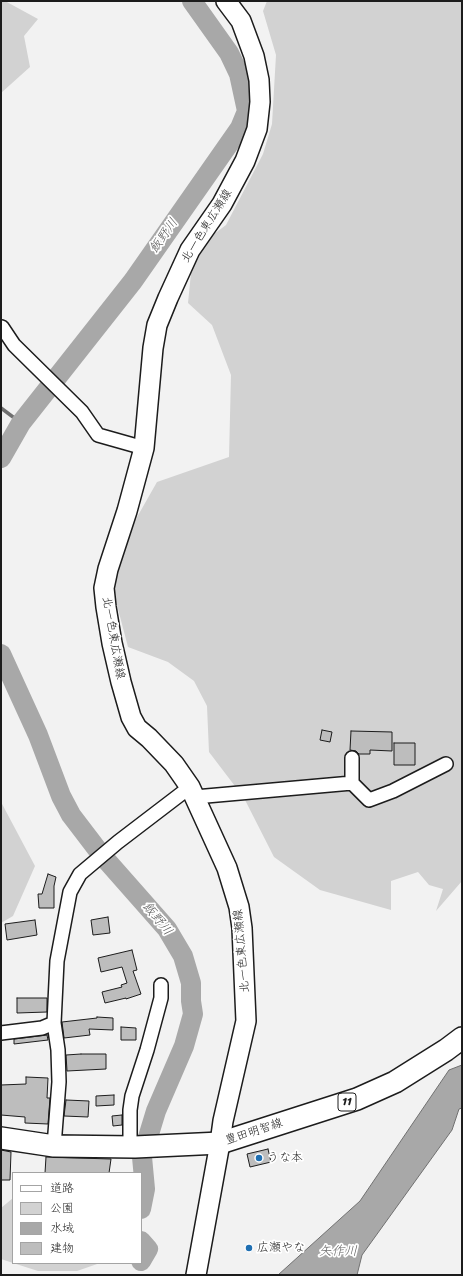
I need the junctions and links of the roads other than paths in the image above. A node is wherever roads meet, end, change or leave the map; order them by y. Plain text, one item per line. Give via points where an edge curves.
1 (226, 1) edge
2 (2, 327) edge
3 (144, 448) junction
4 (352, 758) dead end
5 (446, 764) dead end
6 (352, 783) junction
7 (193, 792) junction
8 (161, 985) dead end
9 (54, 1023) junction
10 (1, 1033) edge
11 (462, 1038) edge
12 (1, 1138) edge
13 (220, 1143) junction
14 (54, 1146) junction
15 (133, 1147) junction
16 (196, 1275) edge

1 - 3 main road, 北一色東広瀬線 via 241,21 254,56 260,102 257,129 245,161 222,204 190,250 157,325
2 - 3 street via 14,345 82,412 98,435
3 - 7 main road, 北一色東広瀬線 via 108,568 104,588 106,607 131,717 137,728 174,764
4 - 6 street
5 - 6 street via 393,791 369,800
6 - 7 street
7 - 9 street via 118,842 80,874 70,892 57,961
7 - 13 main road, 北一色東広瀬線 via 227,868 239,907 242,928 246,1021
8 - 15 street via 161,998 148,1050 132,1096 130,1110
9 - 10 street via 42,1028
9 - 14 street via 59,1082
11 - 13 main road, 豊田明智線 / 11 via 395,1082 357,1099
12 - 14 main road, 豊田明智線 / 11
13 - 15 main road, 豊田明智線 / 11
13 - 16 main road, 北一色東広瀬線
14 - 15 main road, 豊田明智線 / 11

